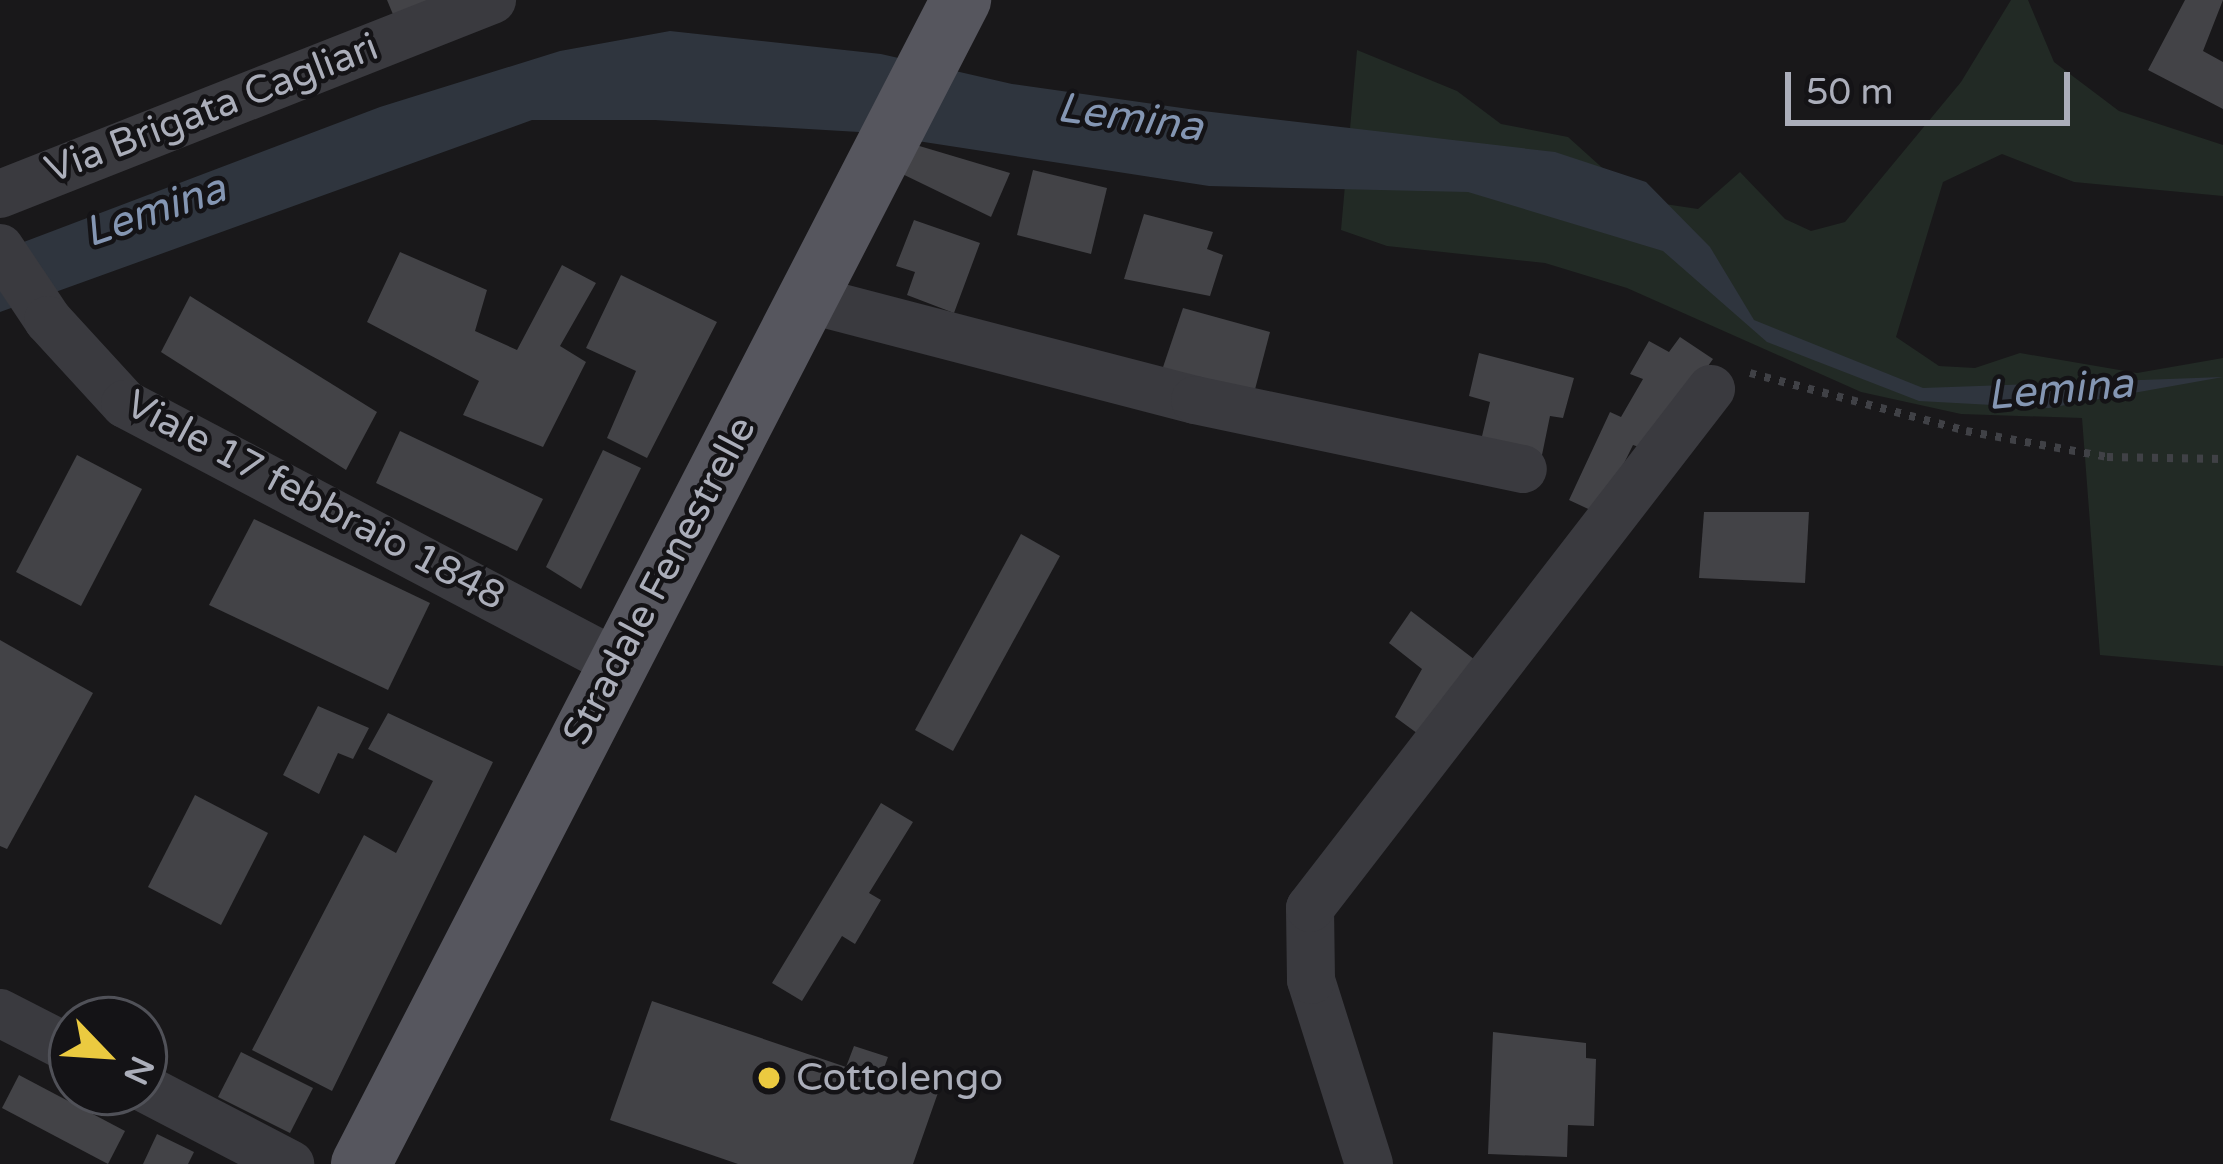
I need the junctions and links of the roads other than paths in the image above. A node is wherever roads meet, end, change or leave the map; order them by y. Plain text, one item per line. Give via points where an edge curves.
1 (492, 0) edge
2 (950, 21) edge
3 (0, 194) edge
4 (0, 248) edge
5 (807, 299) junction
6 (1712, 389) road end
7 (1523, 469) dead end
8 (616, 663) junction
9 (2, 1017) edge
10 (48, 1039) edge
11 (168, 1100) edge
12 (290, 1164) edge
13 (361, 1164) edge
14 (1370, 1164) edge

1 - 3 street, Via Brigata Cagliari
2 - 5 main road, Stradale Fenestrelle
4 - 8 street, Viale 17 febbraio 1848 via 48,320 112,392 156,425
5 - 7 street via 1195,400
5 - 8 main road, Stradale Fenestrelle
6 - 14 street via 1310,908 1311,980
8 - 13 main road, Stradale Fenestrelle
9 - 10 street
11 - 12 street

